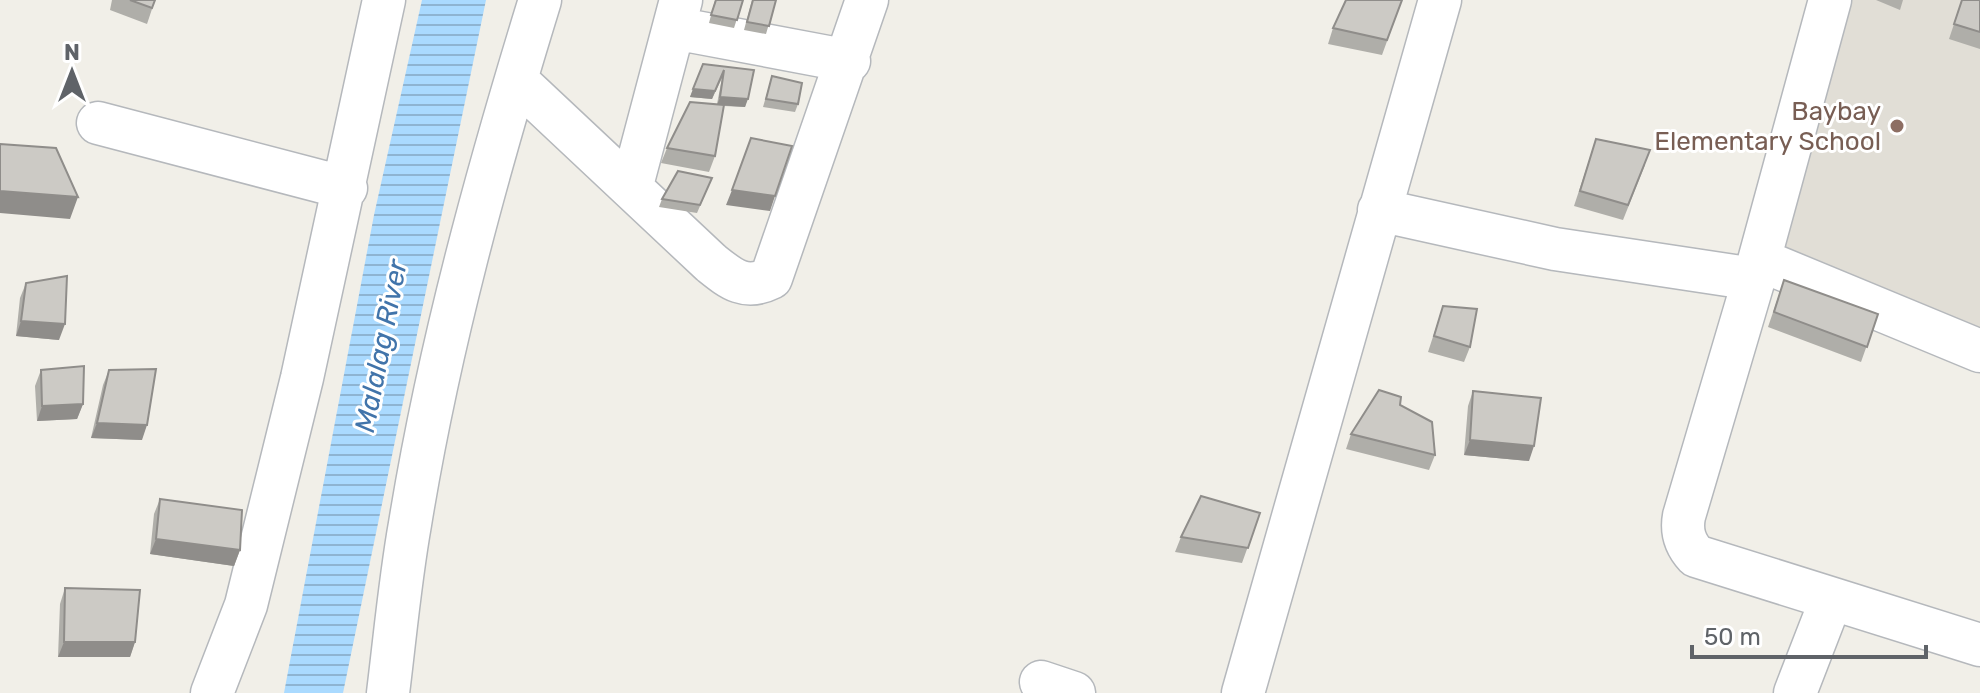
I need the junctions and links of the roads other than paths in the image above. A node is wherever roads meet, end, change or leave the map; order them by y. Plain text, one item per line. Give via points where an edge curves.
1 (384, 0) edge
2 (540, 0) edge
3 (867, 0) edge
4 (1440, 0) edge
5 (1830, 0) edge
6 (678, 14) edge
7 (849, 61) junction
8 (516, 80) junction
9 (98, 123) dead end
10 (632, 185) junction
11 (346, 188) junction
12 (1379, 210) junction
13 (1757, 269) junction
14 (1980, 351) edge
15 (1831, 600) junction
16 (1980, 645) edge
17 (212, 693) edge
18 (388, 693) edge
19 (1243, 693) edge
20 (1795, 693) edge

1 - 11 street
2 - 8 street
3 - 7 street
4 - 12 street
5 - 13 street
6 - 7 street
6 - 10 street
7 - 10 street via 771,278 759,284 734,281
8 - 10 street
8 - 18 street via 475,216 440,368 409,525
9 - 11 street
11 - 17 street via 246,605
12 - 13 street via 1555,249
12 - 19 street
13 - 14 street
13 - 15 street via 1683,532 1696,556
15 - 16 street
15 - 20 street

